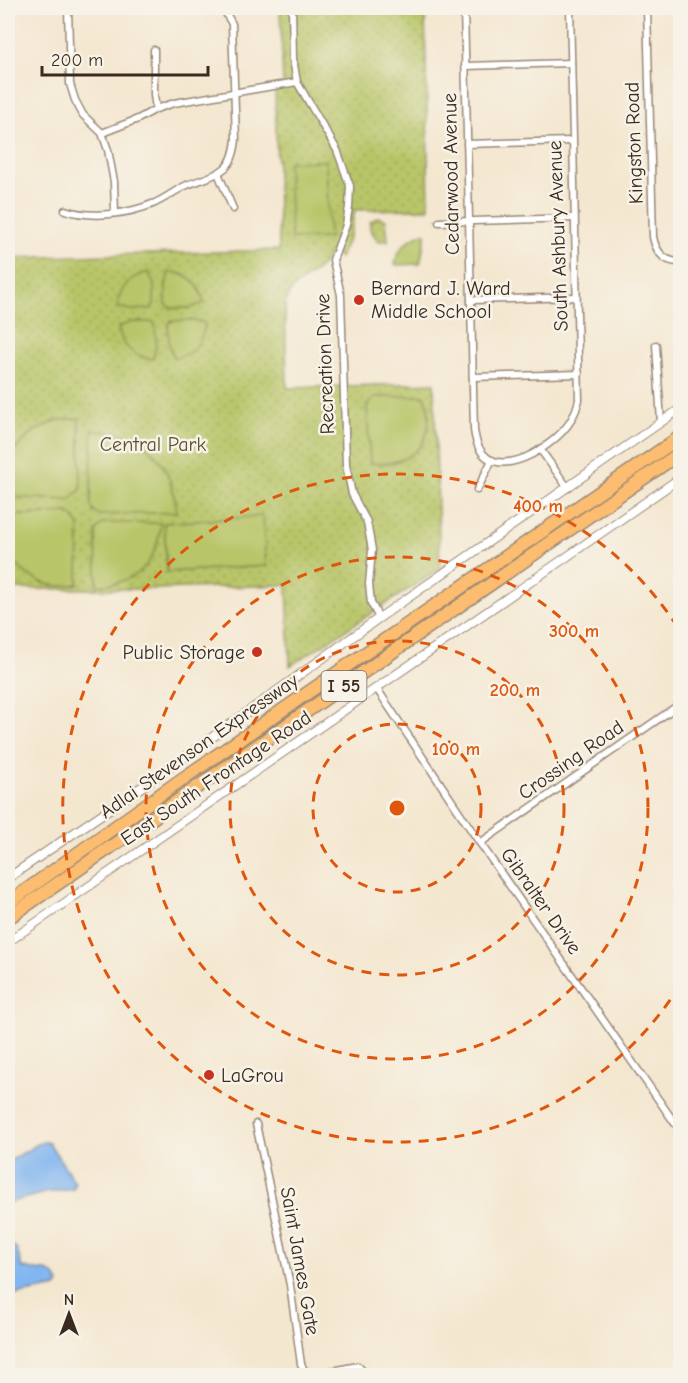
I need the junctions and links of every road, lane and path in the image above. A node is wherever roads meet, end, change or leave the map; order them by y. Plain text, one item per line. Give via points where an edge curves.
1 (68, 8) edge
2 (223, 8) edge
3 (292, 8) edge
4 (464, 8) edge
5 (570, 8) edge
6 (646, 8) edge
7 (154, 50) dead end
8 (571, 63) junction
9 (465, 66) junction
10 (297, 82) junction
11 (235, 92) junction
12 (156, 109) junction
13 (102, 134) junction
14 (572, 141) junction
15 (467, 144) junction
16 (218, 173) junction
17 (233, 209) dead end
18 (64, 210) dead end
19 (116, 213) junction
20 (574, 218) junction
21 (468, 221) junction
22 (439, 222) dead end
23 (681, 262) edge
24 (576, 297) junction
25 (471, 300) junction
26 (656, 345) dead end
27 (579, 374) junction
28 (473, 377) junction
29 (681, 409) edge
30 (661, 422) junction
31 (681, 437) edge
32 (540, 449) junction
33 (681, 453) edge
34 (492, 460) junction
35 (681, 478) edge
36 (568, 488) junction
37 (477, 490) dead end
38 (379, 618) junction
39 (377, 689) junction
40 (681, 704) edge
41 (109, 832) junction
42 (480, 843) junction
43 (8, 878) edge
44 (8, 893) edge
45 (8, 903) edge
46 (8, 918) edge
47 (8, 942) edge
48 (256, 1124) dead end
49 (681, 1129) edge
50 (367, 1376) edge

1 - 13 street via 70,84 83,115
2 - 11 street via 232,24
3 - 10 street
4 - 9 street, Cedarwood Avenue
5 - 8 street, South Ashbury Avenue
6 - 23 street, Kingston Road via 653,237 660,255
7 - 12 street
8 - 9 street
8 - 14 street, South Ashbury Avenue
9 - 15 street, Cedarwood Avenue
10 - 11 street
10 - 38 street, Recreation Drive via 337,150 350,186 346,225 333,260 341,295 346,465 352,494 367,522 372,550 371,603
11 - 12 street
11 - 16 street via 234,154
12 - 13 street
13 - 19 street via 110,159
14 - 15 street
14 - 20 street, South Ashbury Avenue
15 - 21 street, Cedarwood Avenue
16 - 17 street
16 - 19 street via 157,202
18 - 19 street via 81,214
20 - 21 street
20 - 24 street, South Ashbury Avenue
21 - 22 street
21 - 25 street, Cedarwood Avenue
24 - 25 street
24 - 27 street, South Ashbury Avenue
25 - 28 street, Cedarwood Avenue
26 - 30 street
27 - 28 street
27 - 32 street, South Ashbury Avenue via 579,400 572,418 562,432
28 - 34 street, Cedarwood Avenue via 475,438 482,452
29 - 30 street
30 - 36 street
31 - 41 highway, Adlai Stevenson Expressway / I 55
32 - 34 street via 518,462
32 - 36 street
33 - 46 highway, Adlai Stevenson Expressway / I 55
34 - 37 street
35 - 39 street, East South Frontage Road
36 - 38 street
38 - 43 street via 168,770
39 - 42 street, Gibralter Drive
39 - 47 street, East South Frontage Road
40 - 42 street, Crossing Road
41 - 44 highway
41 - 45 highway, Adlai Stevenson Expressway / I 55
42 - 49 street, Gibralter Drive
48 - 50 street, Saint James Gate via 290,1285 301,1364 312,1375 358,1366

